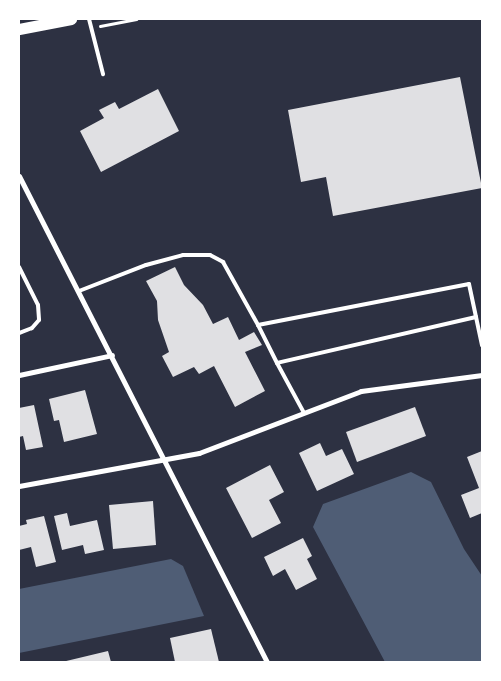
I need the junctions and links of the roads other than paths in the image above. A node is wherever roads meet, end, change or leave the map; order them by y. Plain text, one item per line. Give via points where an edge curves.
1 (71, 19) edge
2 (89, 19) edge
3 (19, 29) edge
4 (103, 74) dead end
5 (19, 177) edge
6 (19, 267) edge
7 (79, 291) junction
8 (476, 317) junction
9 (258, 325) junction
10 (19, 333) edge
11 (482, 345) edge
12 (112, 355) junction
13 (277, 363) junction
14 (482, 374) edge
15 (19, 375) edge
16 (304, 413) junction
17 (165, 459) junction
18 (19, 486) edge
19 (267, 662) edge

1 - 3 main road
2 - 4 lane
5 - 7 street
6 - 10 lane via 38,305 39,320 32,328
7 - 9 lane via 146,265 183,255 210,255 223,262
7 - 12 street
8 - 9 lane via 470,284
8 - 11 lane
8 - 13 lane
9 - 13 lane
12 - 15 street
12 - 17 street
13 - 16 lane
14 - 16 street via 361,391
16 - 17 street via 199,454
17 - 18 street
17 - 19 street

